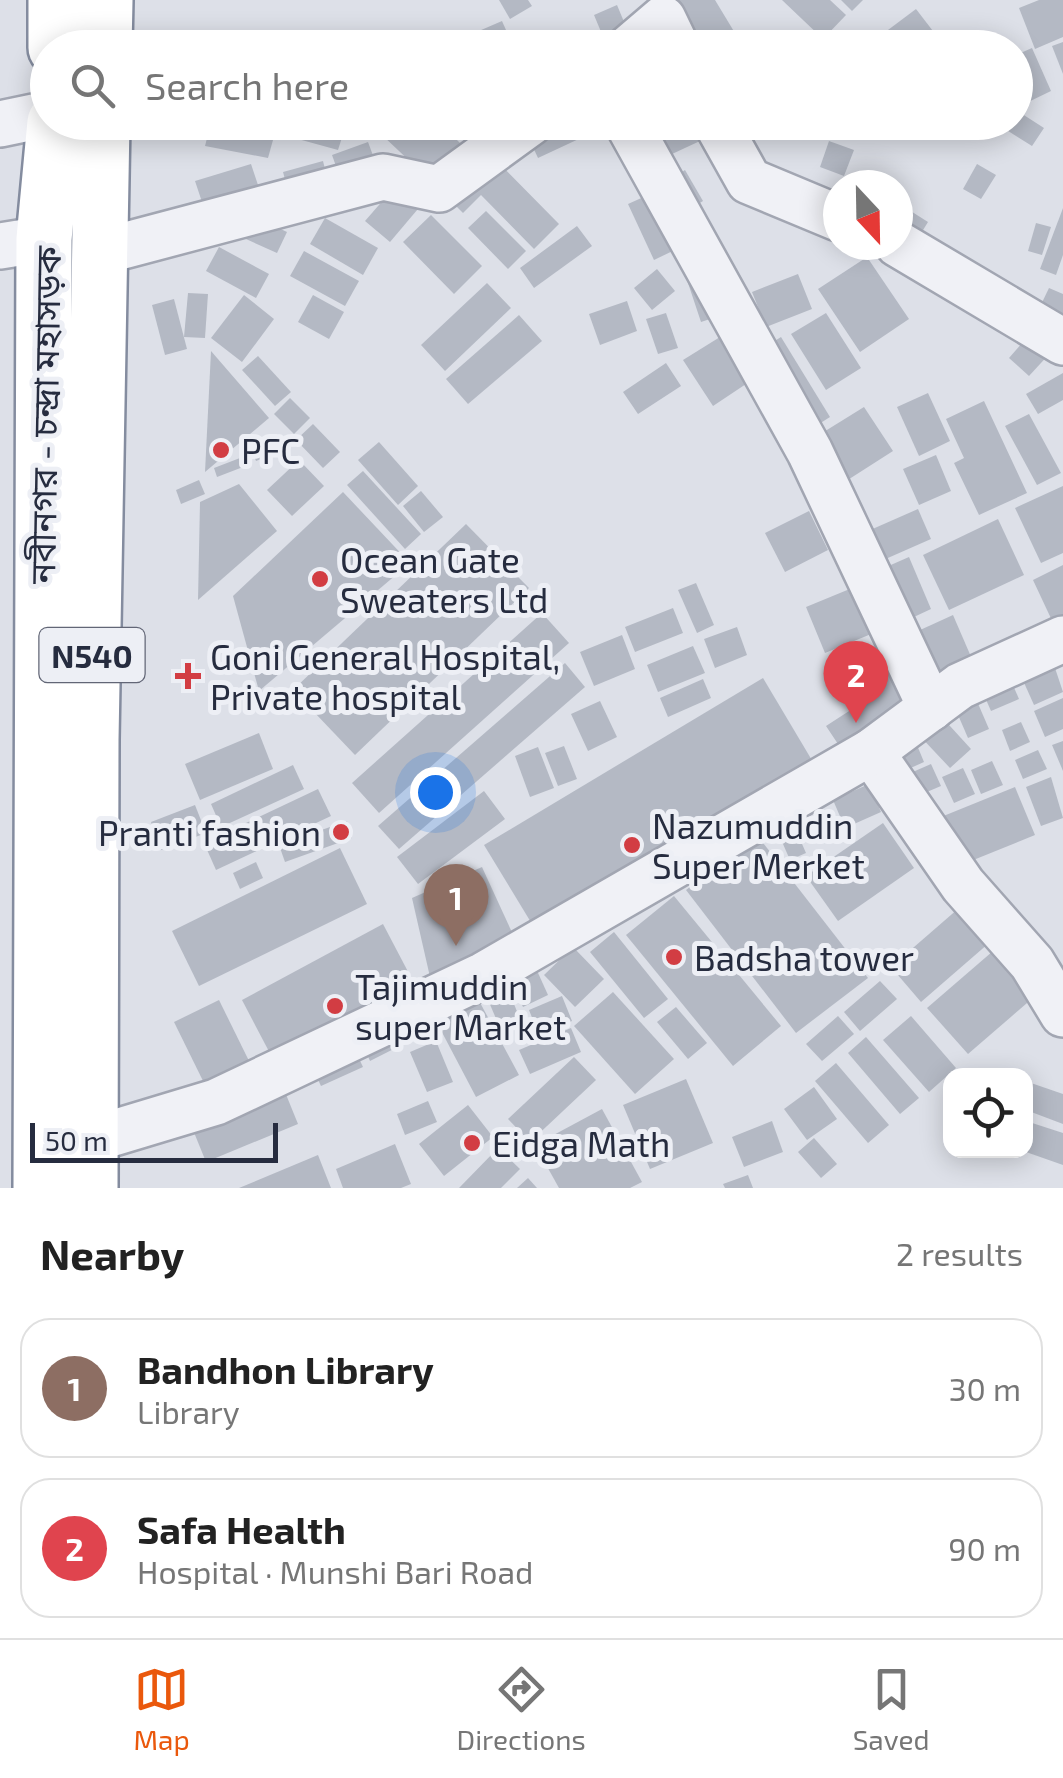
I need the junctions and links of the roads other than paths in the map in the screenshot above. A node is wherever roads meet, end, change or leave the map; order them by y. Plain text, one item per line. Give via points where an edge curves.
1 (56, 0) edge
2 (105, 0) edge
3 (56, 30) edge
4 (104, 30) edge
5 (649, 30) edge
6 (669, 30) edge
7 (30, 118) edge
8 (0, 124) edge
9 (50, 140) edge
10 (102, 140) edge
11 (506, 140) edge
12 (637, 140) edge
13 (726, 140) edge
14 (823, 212) edge
15 (22, 243) edge
16 (100, 252) junction
17 (913, 253) edge
18 (1063, 342) edge
19 (1063, 639) edge
20 (931, 708) junction
21 (871, 752) junction
22 (1063, 1014) edge
23 (90, 1164) edge
24 (41, 1188) edge

1 - 3 highway
2 - 4 highway
5 - 6 street via 663,18
7 - 8 street
9 - 15 highway, নবীনগর - চন্দ্রা মহাসড়ক / N540
10 - 16 highway, নবীনগর - চন্দ্রা মহাসড়ক / N540
11 - 16 street via 439,189 384,176
12 - 20 street via 810,452
13 - 14 street via 749,181
15 - 24 highway, নবীনগর - চন্দ্রা মহাসড়ক / N540
16 - 23 highway, নবীনগর - চন্দ্রা মহাসড়ক / N540
17 - 18 street
19 - 20 street via 960,686
20 - 21 street
21 - 22 street via 963,886 1032,963
21 - 23 street via 484,975

